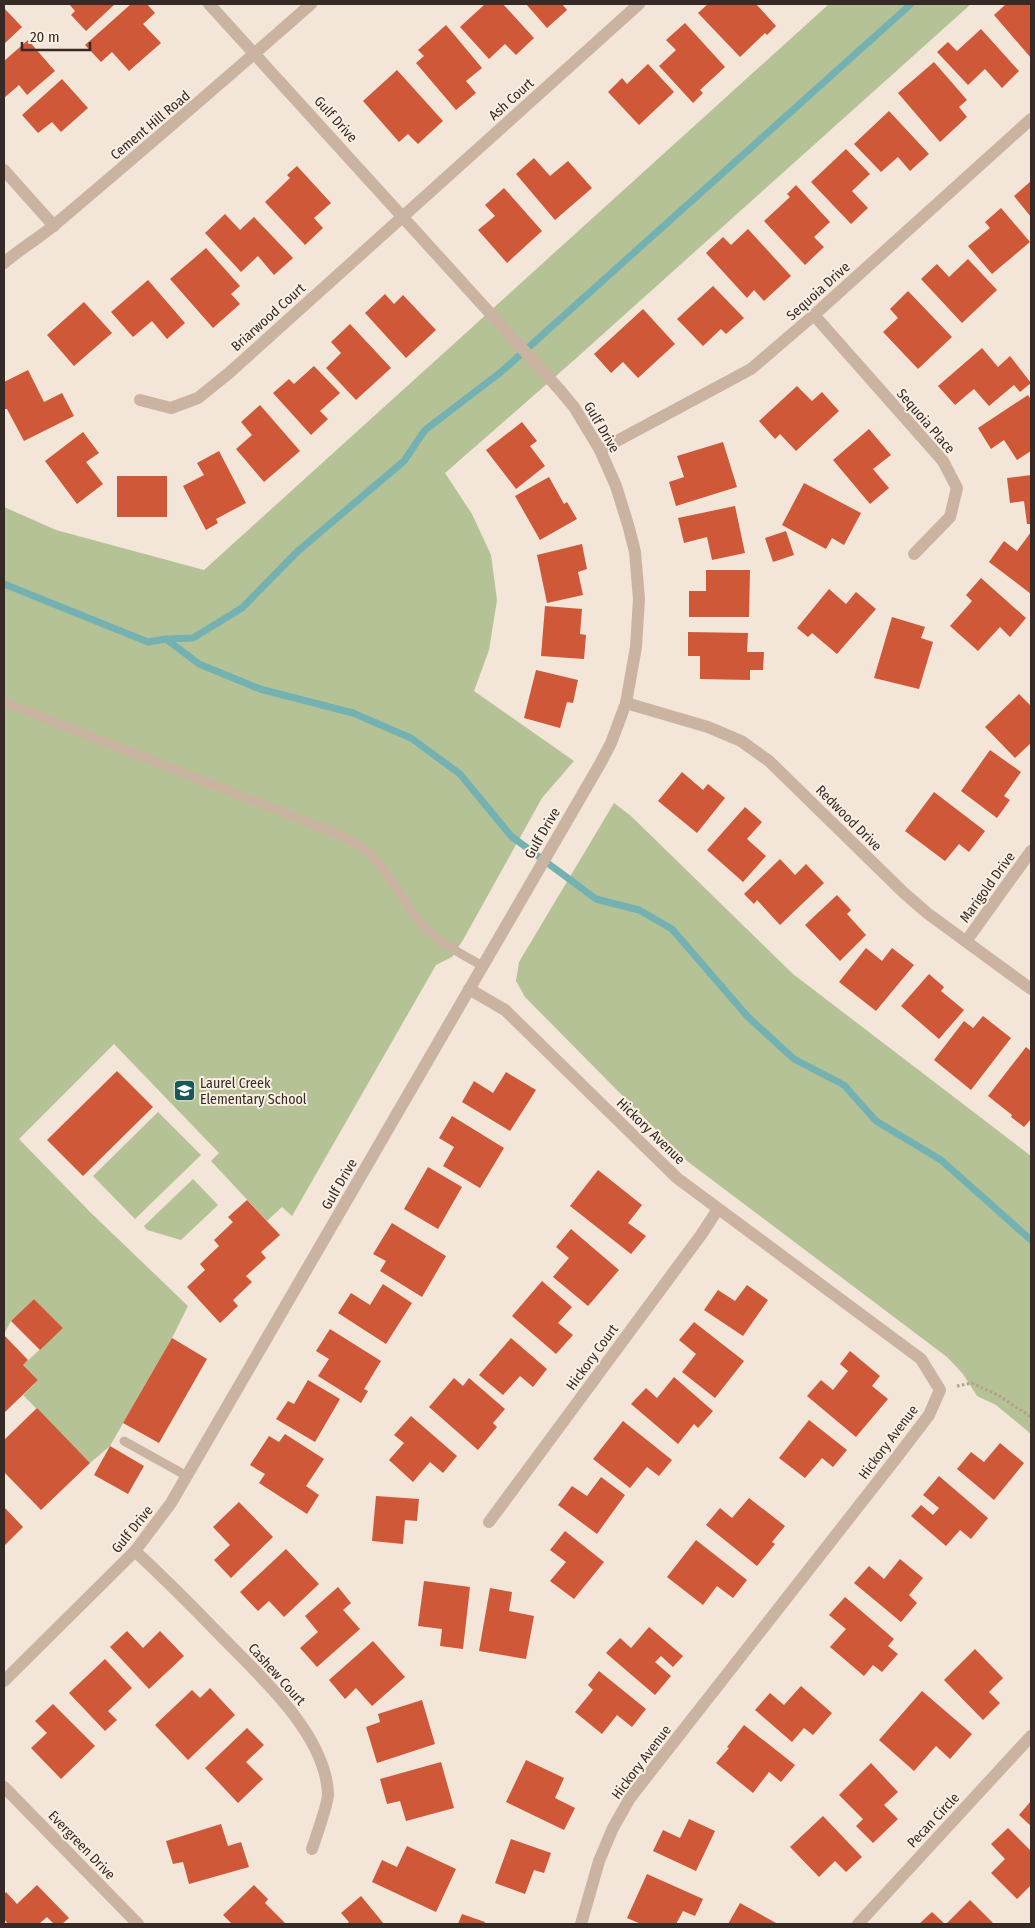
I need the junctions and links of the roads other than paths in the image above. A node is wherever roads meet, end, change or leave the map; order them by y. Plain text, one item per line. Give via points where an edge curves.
1 (209, 4) edge
2 (311, 4) edge
3 (639, 4) edge
4 (255, 53) junction
5 (1031, 119) edge
6 (4, 170) edge
7 (402, 216) junction
8 (54, 226) junction
9 (4, 263) edge
10 (814, 315) junction
11 (140, 400) dead end
12 (600, 450) junction
13 (914, 554) dead end
14 (4, 702) edge
15 (626, 703) junction
16 (1031, 851) edge
17 (967, 940) junction
18 (483, 966) junction
19 (469, 989) junction
20 (1031, 989) edge
21 (718, 1209) junction
22 (124, 1442) dead end
23 (187, 1476) junction
24 (489, 1522) dead end
25 (135, 1551) junction
26 (4, 1682) edge
27 (1031, 1736) edge
28 (4, 1787) edge
29 (312, 1849) dead end
30 (133, 1923) edge
31 (581, 1924) edge
32 (858, 1924) edge

1 - 4 street, Gulf Drive
2 - 4 street, Cement Hill Road
3 - 7 street, Ash Court
4 - 7 street, Gulf Drive
4 - 8 street, Cement Hill Road
5 - 10 street, Sequoia Drive
6 - 8 street
7 - 11 street, Briarwood Court via 198,398 171,408
7 - 12 street, Gulf Drive via 574,407
8 - 9 street, Cement Hill Road
10 - 12 street, Sequoia Drive via 751,369
10 - 13 street, Sequoia Place via 943,461 957,488 950,517
12 - 15 street, Gulf Drive via 623,505 636,560 638,624
14 - 18 lane via 340,835 363,848 382,868 419,921 438,939
15 - 17 street, Redwood Drive via 708,727 740,741 769,761 903,892
15 - 18 street, Gulf Drive via 604,757
16 - 17 street, Marigold Drive
17 - 20 street, Redwood Drive
18 - 19 street, Gulf Drive
19 - 21 street, Hickory Avenue via 505,1010 677,1178
19 - 23 street, Gulf Drive
21 - 24 street, Hickory Court
21 - 31 street, Hickory Avenue via 921,1360 940,1390 929,1415 898,1457 630,1798 600,1860
22 - 23 lane
23 - 25 street, Gulf Drive
25 - 26 street, Gulf Drive
25 - 29 street, Cashew Court via 284,1700 310,1738 322,1765 328,1795
27 - 32 street, Pecan Circle
28 - 30 street, Evergreen Drive

